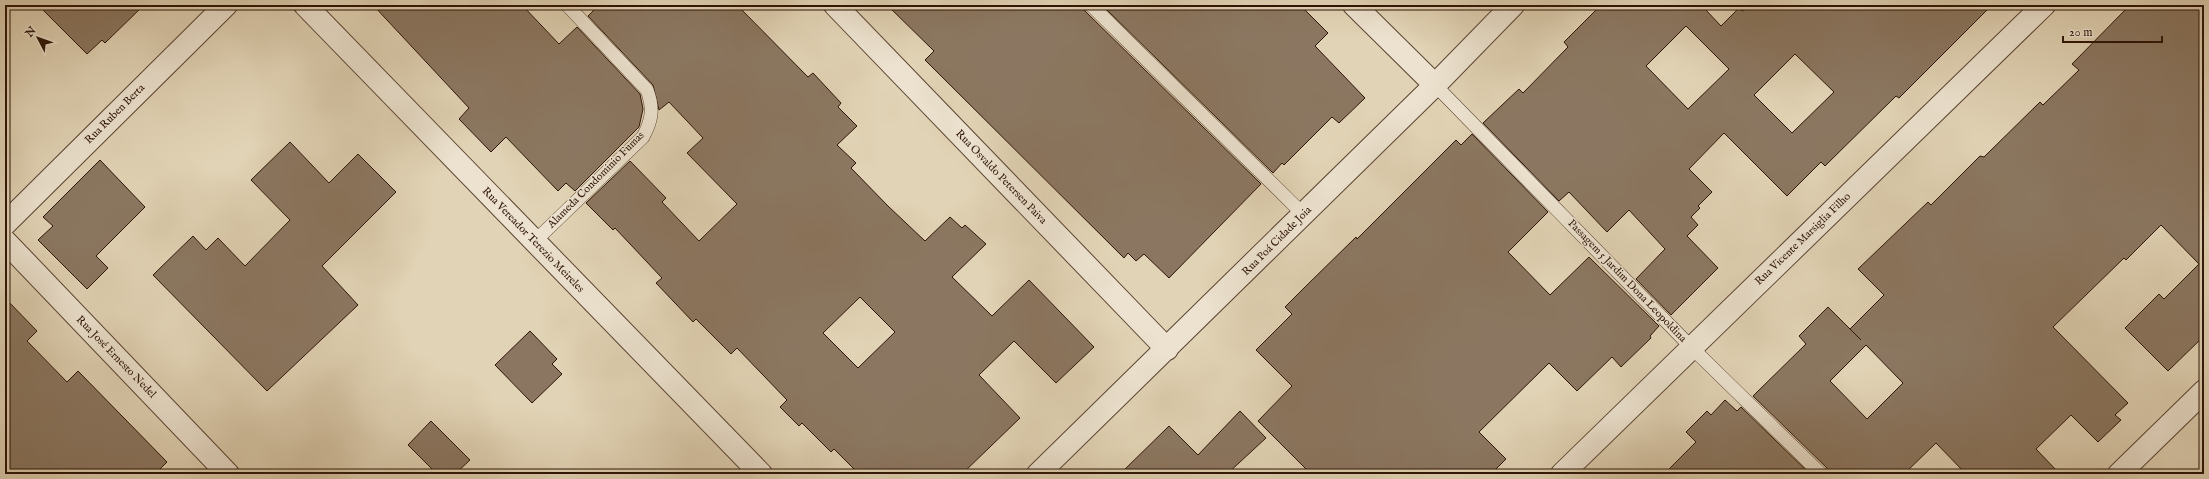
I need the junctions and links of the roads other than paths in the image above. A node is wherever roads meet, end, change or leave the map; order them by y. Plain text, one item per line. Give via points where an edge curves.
1 (226, 5) edge
2 (305, 5) edge
3 (567, 5) edge
4 (835, 5) edge
5 (1091, 5) edge
6 (1354, 5) edge
7 (1513, 5) edge
8 (2044, 5) edge
9 (1435, 85) junction
10 (1303, 214) junction
11 (5, 224) edge
12 (5, 241) edge
13 (535, 241) junction
14 (1692, 348) junction
15 (1166, 349) junction
16 (2204, 391) edge
17 (228, 474) edge
18 (761, 474) edge
19 (1038, 474) edge
20 (1562, 474) edge
21 (1821, 474) edge
22 (2118, 474) edge

1 - 11 street, Rua Ruben Berta
2 - 13 street, Rua Vereador Terezio Meireles
3 - 13 lane, Alameda Condominio Fumas via 647,90 652,104 652,115 643,138
4 - 15 street, Rua Osvaldo Petersen Paiva
5 - 10 lane
6 - 9 street
7 - 9 street, Rua Poá Cidade Joia
8 - 14 street, Rua Vicente Marsiglia Filho
9 - 10 street, Rua Poá Cidade Joia
9 - 14 lane, Passagem 5 Jardim Dona Leopoldina
10 - 15 street, Rua Poá Cidade Joia
12 - 17 street, Rua José Ernesto Nedel
13 - 18 street, Rua Vereador Terezio Meireles
14 - 20 street, Rua Vicente Marsiglia Filho
14 - 21 lane, Passagem 5 Jardim Dona Leopoldina
15 - 19 street, Rua Poá Cidade Joia
16 - 22 street

